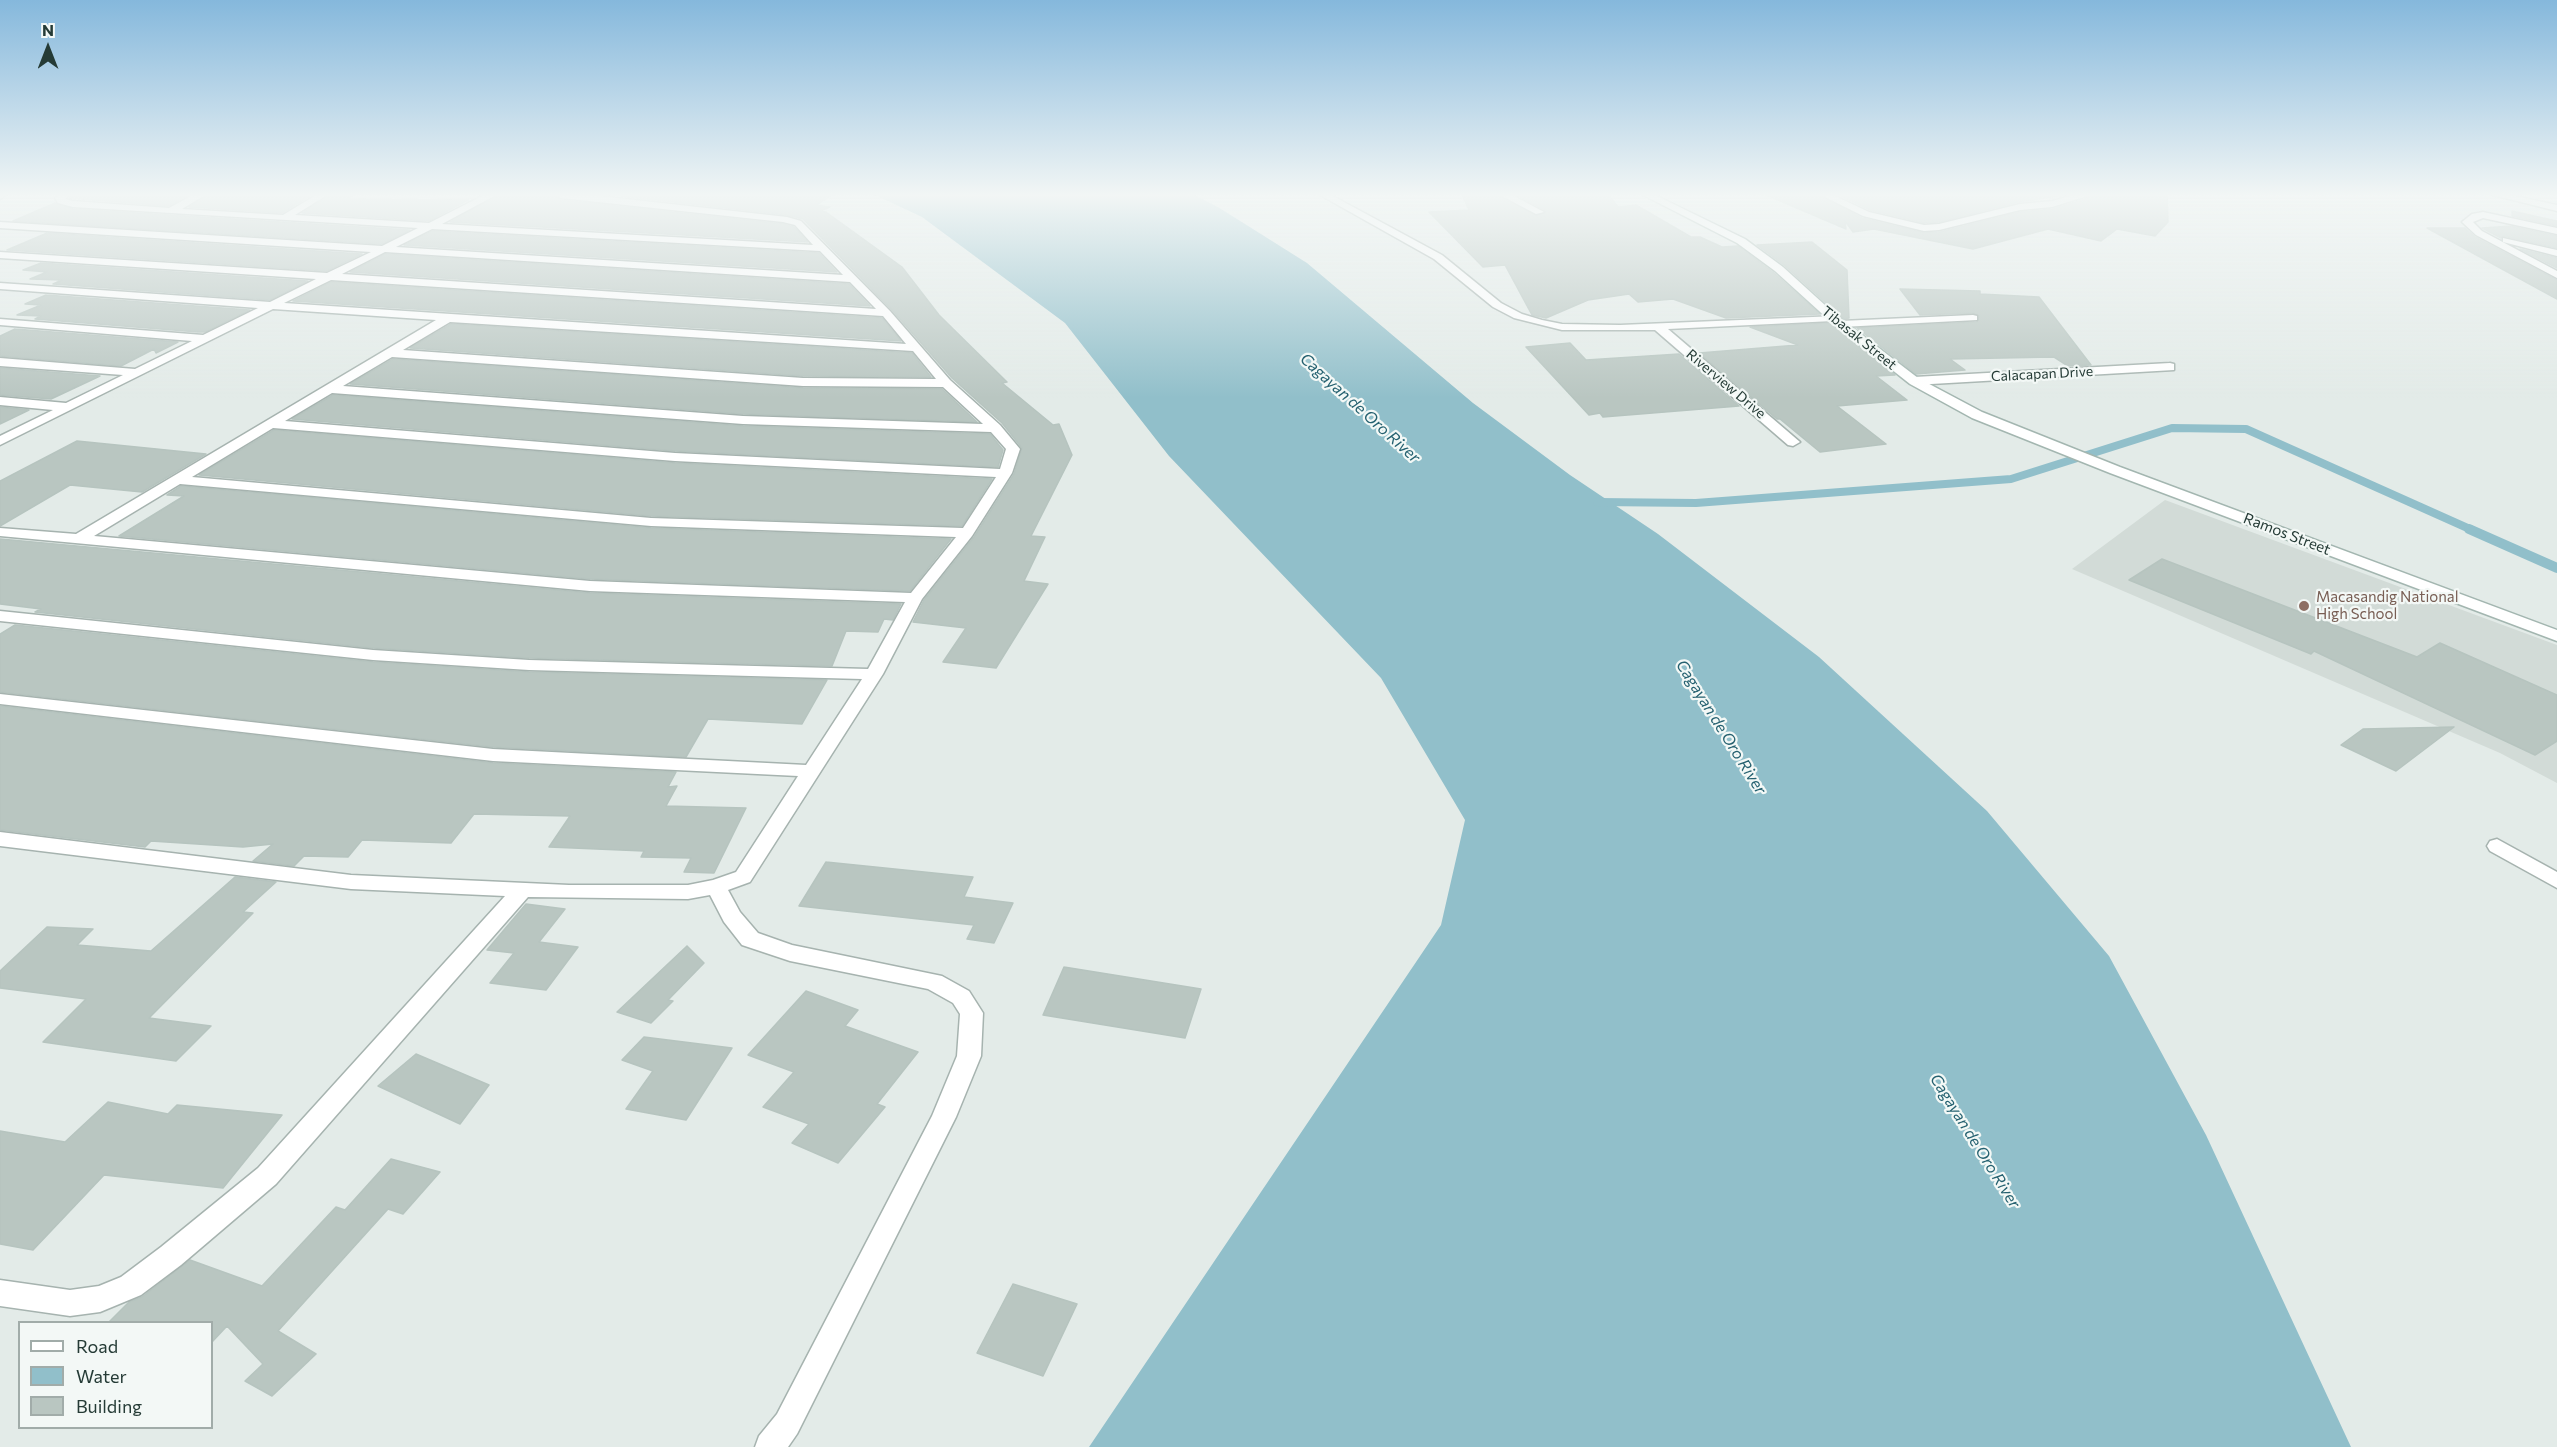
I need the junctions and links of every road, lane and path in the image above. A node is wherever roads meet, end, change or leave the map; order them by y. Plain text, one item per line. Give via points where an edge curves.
1 (118, 263) edge
2 (355, 263) edge
3 (594, 263) edge
4 (836, 263) edge
5 (1445, 263) edge
6 (1770, 263) edge
7 (2534, 263) edge
8 (2557, 275) edge
9 (328, 276) junction
10 (852, 279) junction
11 (0, 286) edge
12 (269, 305) junction
13 (886, 313) junction
14 (448, 318) junction
15 (1973, 318) dead end
16 (1837, 321) junction
17 (0, 322) edge
18 (1659, 327) junction
19 (204, 338) junction
20 (916, 348) junction
21 (392, 353) junction
22 (0, 362) edge
23 (2170, 368) dead end
24 (136, 372) junction
25 (1914, 381) junction
26 (946, 383) junction
27 (330, 389) junction
28 (0, 401) edge
29 (68, 407) junction
30 (270, 424) junction
31 (995, 428) junction
32 (2018, 432) joint
33 (0, 441) edge
34 (1793, 442) dead end
35 (1005, 473) junction
36 (178, 480) junction
37 (0, 532) edge
38 (967, 533) junction
39 (77, 540) junction
40 (915, 598) junction
41 (0, 616) edge
42 (2557, 636) edge
43 (874, 674) junction
44 (0, 699) edge
45 (813, 771) junction
46 (0, 839) edge
47 (2497, 846) dead end
48 (2557, 881) edge
49 (716, 887) junction
50 (522, 890) junction
51 (0, 1293) edge
52 (770, 1447) edge

1 - 9 street
2 - 9 street
3 - 10 street
4 - 10 street
5 - 18 street via 1497,305 1518,316 1562,327
6 - 16 street, Tibasak Street
7 - 8 street
9 - 12 street
9 - 13 street
10 - 13 street
11 - 12 street
12 - 14 street
12 - 19 street
13 - 20 street
14 - 20 street
14 - 21 street
15 - 16 street
16 - 18 street
16 - 25 street, Tibasak Street
17 - 19 street
18 - 34 street, Riverview Drive
19 - 24 street
20 - 26 street
21 - 26 street via 803,382
21 - 27 street
22 - 24 street
23 - 25 street, Calacapan Drive
24 - 29 street
25 - 32 street, Tibasak Street
26 - 31 street
27 - 30 street
27 - 31 street via 743,420
28 - 29 street
29 - 33 street
30 - 35 street via 675,457
30 - 36 street
31 - 35 street via 1013,449
32 - 42 street, Ramos Street
35 - 38 street
36 - 38 street via 651,522
36 - 39 street
37 - 39 street
38 - 40 street
39 - 40 street via 590,586
40 - 43 street
41 - 43 street via 373,655 530,665
43 - 45 street
44 - 45 street via 493,755
45 - 49 street via 743,877
46 - 50 street via 351,882
47 - 48 street
49 - 50 street via 688,892
49 - 52 street via 750,939 790,953 934,982 961,997 972,1013 969,1056 944,1117 787,1424
50 - 51 street via 267,1176 171,1256 131,1286 100,1299 70,1304

